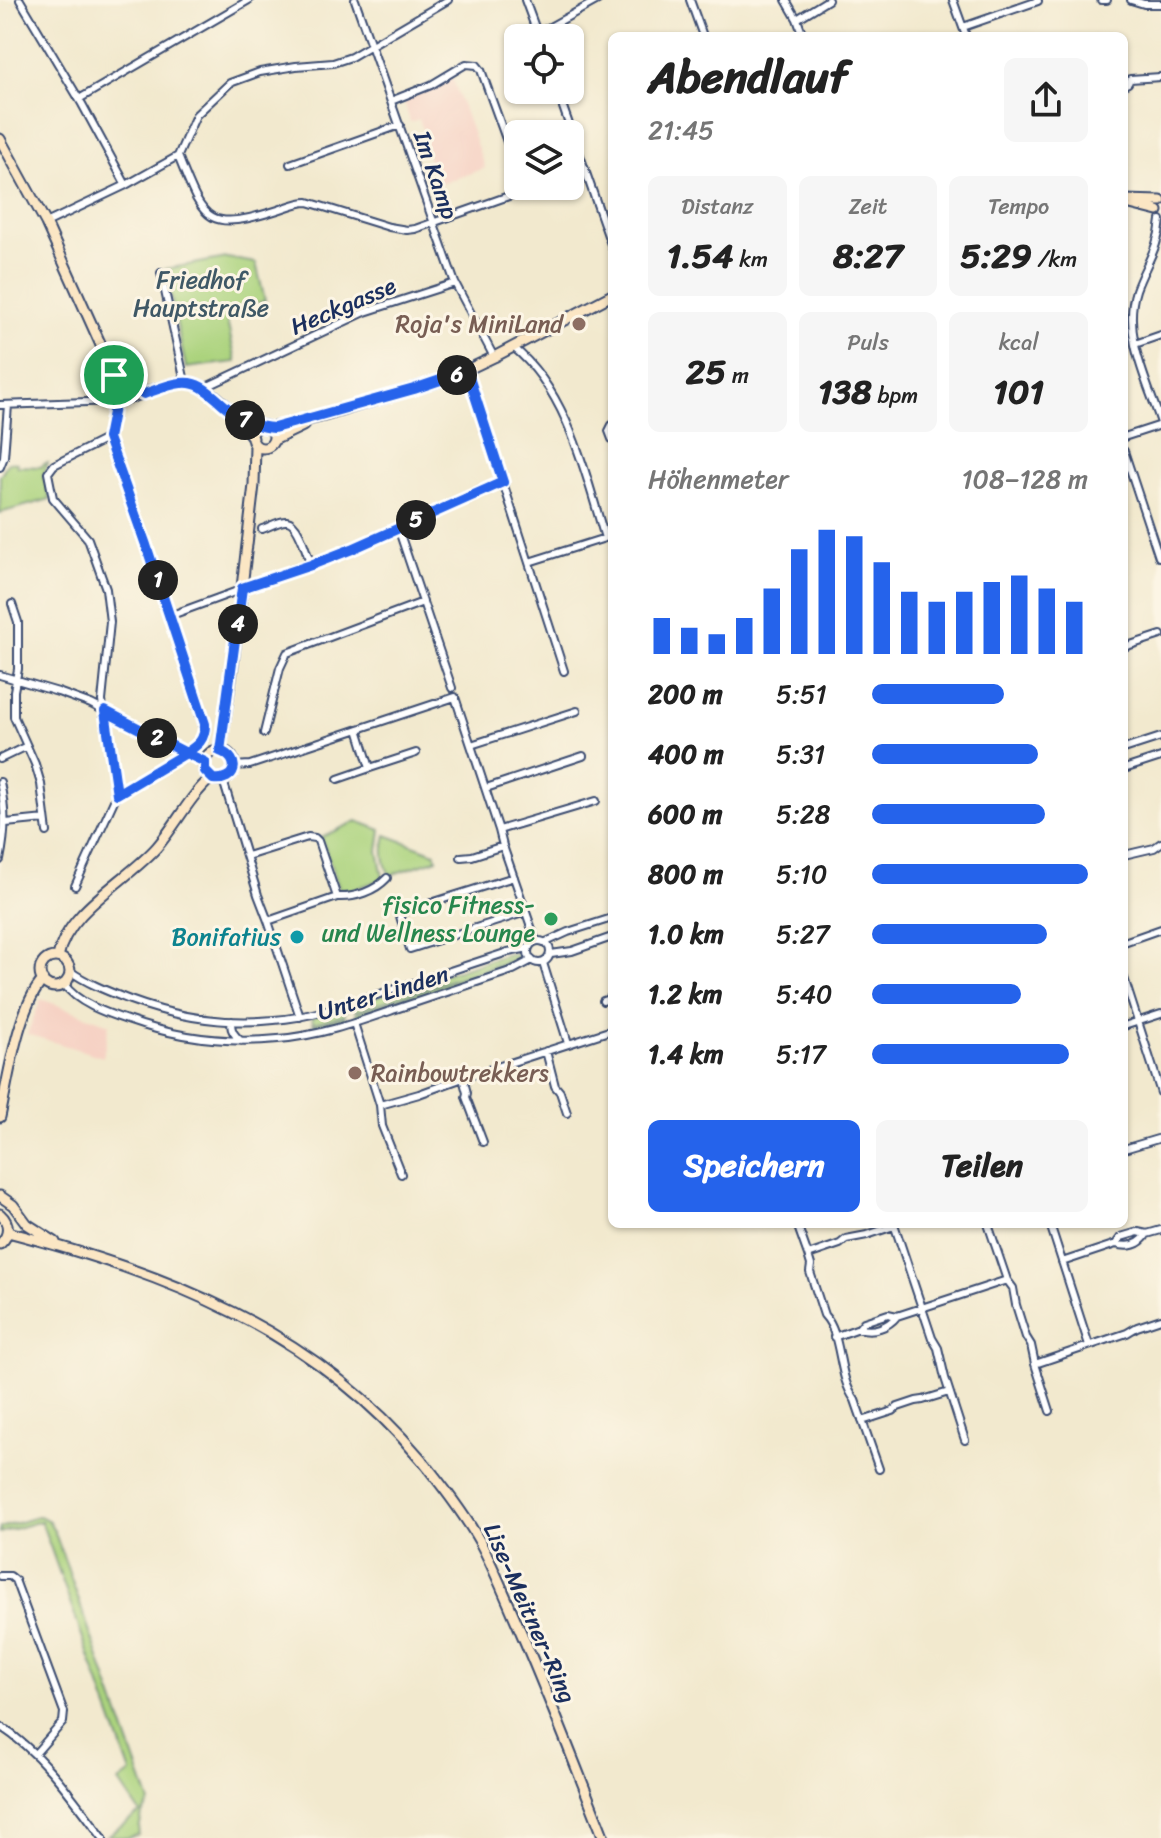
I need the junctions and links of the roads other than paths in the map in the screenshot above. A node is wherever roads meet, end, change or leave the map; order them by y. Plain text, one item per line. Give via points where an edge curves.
1 (20, 0) edge
2 (227, 0) edge
3 (249, 0) edge
4 (355, 0) edge
5 (448, 0) edge
6 (525, 0) edge
7 (598, 0) edge
8 (690, 0) edge
9 (786, 0) edge
10 (828, 0) edge
11 (953, 0) edge
12 (1131, 0) edge
13 (1038, 1) edge
14 (1161, 4) edge
15 (233, 10) junction
16 (797, 19) junction
17 (534, 24) edge
18 (558, 24) edge
19 (963, 27) junction
20 (702, 32) edge
21 (802, 32) edge
22 (965, 32) edge
23 (371, 44) junction
24 (1161, 77) edge
25 (1128, 78) edge
26 (79, 99) junction
27 (391, 101) junction
28 (562, 104) edge
29 (400, 125) junction
30 (504, 133) edge
31 (0, 139) edge
32 (178, 156) junction
33 (290, 164) dead end
34 (585, 169) joint
35 (126, 185) junction
36 (504, 196) edge
37 (1128, 202) edge
38 (1160, 211) edge
39 (46, 223) junction
40 (434, 223) junction
41 (608, 235) edge
42 (1159, 243) edge
43 (161, 273) dead end
44 (455, 283) junction
45 (608, 297) edge
46 (1133, 307) junction
47 (1128, 309) edge
48 (1161, 335) edge
49 (1135, 344) junction
50 (513, 347) junction
51 (494, 357) junction
52 (467, 371) junction
53 (114, 375) junction
54 (185, 382) junction
55 (204, 388) junction
56 (144, 394) junction
57 (119, 401) junction
58 (4, 405) edge
59 (231, 412) junction
60 (324, 416) junction
61 (1161, 424) edge
62 (264, 427) junction
63 (1128, 436) edge
64 (108, 438) junction
65 (254, 442) junction
66 (271, 444) junction
67 (1128, 461) edge
68 (0, 467) edge
69 (503, 482) junction
70 (254, 485) junction
71 (398, 528) junction
72 (262, 529) dead end
73 (1158, 537) edge
74 (1159, 557) edge
75 (529, 562) junction
76 (311, 565) junction
77 (242, 588) junction
78 (423, 602) junction
79 (12, 604) dead end
80 (169, 616) junction
81 (1161, 635) edge
82 (1128, 646) edge
83 (564, 671) dead end
84 (0, 675) edge
85 (16, 680) junction
86 (452, 688) dead end
87 (105, 711) junction
88 (577, 711) dead end
89 (358, 729) junction
90 (264, 733) dead end
91 (1161, 737) edge
92 (471, 745) junction
93 (27, 746) junction
94 (1128, 748) edge
95 (220, 751) junction
96 (186, 753) junction
97 (416, 753) dead end
98 (583, 756) dead end
99 (1161, 757) edge
100 (0, 759) edge
101 (205, 762) junction
102 (234, 766) junction
103 (370, 768) junction
104 (1128, 768) edge
105 (211, 778) junction
106 (338, 779) dead end
107 (223, 780) junction
108 (0, 782) edge
109 (486, 788) junction
110 (117, 794) junction
111 (596, 801) dead end
112 (45, 819) junction
113 (6, 823) junction
114 (499, 830) junction
115 (47, 832) dead end
116 (1161, 843) edge
117 (503, 846) junction
118 (1128, 854) edge
119 (247, 856) junction
120 (461, 857) dead end
121 (0, 860) edge
122 (514, 877) junction
123 (387, 878) dead end
124 (75, 886) dead end
125 (337, 897) junction
126 (526, 912) junction
127 (608, 919) edge
128 (268, 921) junction
129 (1161, 929) edge
130 (608, 938) edge
131 (536, 941) junction
132 (1128, 941) edge
133 (546, 942) junction
134 (529, 948) junction
135 (551, 954) junction
136 (58, 957) junction
137 (532, 960) junction
138 (543, 963) junction
139 (70, 971) junction
140 (43, 980) junction
141 (64, 984) junction
142 (1128, 991) edge
143 (608, 999) edge
144 (603, 1001) dead end
145 (1161, 1014) edge
146 (300, 1017) junction
147 (232, 1021) junction
148 (1138, 1022) junction
149 (354, 1023) junction
150 (1128, 1025) edge
151 (608, 1030) edge
152 (241, 1041) junction
153 (568, 1043) junction
154 (546, 1051) junction
155 (463, 1078) junction
156 (1161, 1093) edge
157 (380, 1105) junction
158 (567, 1113) dead end
159 (0, 1117) edge
160 (1161, 1138) edge
161 (483, 1142) dead end
162 (1128, 1148) edge
163 (401, 1174) dead end
164 (0, 1196) edge
165 (0, 1214) edge
166 (798, 1228) edge
167 (886, 1228) edge
168 (895, 1228) edge
169 (989, 1228) edge
170 (1051, 1228) edge
171 (1161, 1230) edge
172 (8, 1232) junction
173 (0, 1244) edge
174 (61, 1246) junction
175 (808, 1255) junction
176 (1062, 1262) junction
177 (1007, 1280) junction
178 (922, 1308) junction
179 (1161, 1319) edge
180 (834, 1337) junction
181 (1089, 1345) junction
182 (1035, 1364) junction
183 (949, 1392) junction
184 (1050, 1411) dead end
185 (862, 1421) junction
186 (965, 1440) dead end
187 (879, 1469) dead end
188 (0, 1576) edge
189 (0, 1726) edge
190 (35, 1754) junction
191 (99, 1837) edge
192 (604, 1838) edge

1 - 26 street
2 - 15 street
3 - 15 street
4 - 23 street, Im Kamp
5 - 23 street
6 - 17 street
7 - 18 street
8 - 20 street
9 - 16 street
10 - 16 street
11 - 19 street
12 - 14 street
13 - 19 street
15 - 26 street
16 - 21 street
19 - 22 street
23 - 27 street, Im Kamp
23 - 32 street via 333,63 276,69 230,83 196,115
24 - 25 street
26 - 35 street
27 - 29 street, Im Kamp
27 - 30 street via 462,65 477,65
28 - 34 street
29 - 33 street
29 - 40 street, Im Kamp
31 - 39 street
32 - 35 street
32 - 40 street via 198,204 215,219 252,217 303,202 400,229
34 - 41 street
35 - 39 street
36 - 40 street
37 - 38 street
38 - 42 street
39 - 53 street
40 - 44 street, Im Kamp
42 - 46 street
43 - 54 street
44 - 51 street, Im Kamp
44 - 55 street, Heckgasse via 380,306
45 - 50 street
46 - 47 street
46 - 49 street
48 - 49 street
49 - 61 street
50 - 51 street
50 - 75 street via 538,372 570,429 605,538
51 - 52 street
52 - 60 street
52 - 69 street
53 - 56 street
53 - 57 street
54 - 55 street
54 - 56 street
55 - 59 street
56 - 57 street
57 - 58 street
57 - 64 street
58 - 68 street
59 - 62 street
59 - 65 street
60 - 62 street
60 - 66 street
61 - 63 street
62 - 65 street via 255,431
62 - 66 street via 272,431
64 - 80 street
64 - 87 street via 48,473 53,498 88,539 106,589 110,622
65 - 66 street via 262,448
65 - 70 street
66 - 70 street
67 - 73 street
69 - 71 street
69 - 75 street
70 - 77 street
71 - 76 street
71 - 78 street
72 - 76 street via 290,521
73 - 74 street
75 - 83 street
76 - 77 street
77 - 80 street
77 - 95 street
78 - 86 street
78 - 90 street via 287,653
79 - 85 street via 18,622
80 - 96 street via 205,724 202,740
81 - 82 street
84 - 85 street
85 - 87 street
85 - 93 street via 14,717
87 - 96 street
87 - 110 street
88 - 92 street
89 - 92 street via 455,697
89 - 102 street
89 - 103 street
91 - 94 street
92 - 109 street
93 - 100 street
93 - 112 street via 41,784
95 - 101 street
95 - 102 street
96 - 101 street
96 - 110 street
97 - 103 street
98 - 109 street
99 - 104 street
101 - 105 street
102 - 107 street
103 - 106 street
105 - 107 street
105 - 136 street via 156,848 74,924
107 - 119 street
108 - 113 street
109 - 114 street
110 - 124 street
111 - 114 street
112 - 113 street
112 - 115 street
113 - 121 street
114 - 117 street
116 - 118 street
117 - 120 street
117 - 122 street
119 - 125 street via 315,838
119 - 128 street
122 - 126 street
122 - 126 street via 399,913 410,949
123 - 125 street via 372,890
125 - 128 street
126 - 131 street
127 - 133 street
128 - 146 street
129 - 132 street
130 - 135 street
131 - 133 street
131 - 134 street
133 - 135 street
134 - 137 street
134 - 146 street, Unter Linden
135 - 138 street
136 - 139 street via 66,960
136 - 140 street via 42,964
137 - 138 street
137 - 149 street, Unter Linden
138 - 153 street
139 - 141 street
139 - 147 street, Unter Linden via 142,1004 189,1017
140 - 141 street via 51,986
140 - 159 street via 24,1012
141 - 152 street, Unter Linden via 74,995 130,1021 191,1037
142 - 148 street
143 - 144 street
145 - 148 street
146 - 147 street, Unter Linden
147 - 152 street
148 - 150 street
148 - 156 street
149 - 152 street, Unter Linden via 277,1040
149 - 157 street
151 - 153 street
153 - 154 street
154 - 155 street
154 - 158 street
155 - 157 street
155 - 161 street
157 - 163 street via 382,1126
160 - 162 street
164 - 174 street via 27,1224
165 - 172 street
166 - 175 street
167 - 175 street
168 - 178 street
169 - 177 street
170 - 176 street
171 - 176 street via 1121,1237 1116,1244
172 - 173 street
172 - 174 street, Lise-Meitner-Ring
174 - 192 street, Lise-Meitner-Ring via 174,1285 239,1315 303,1352 383,1417 446,1490 480,1542
175 - 180 street
176 - 181 street
177 - 178 street
177 - 182 street
178 - 180 street via 888,1314
178 - 183 street
179 - 181 street
180 - 185 street
181 - 182 street
182 - 184 street
183 - 185 street
183 - 186 street
185 - 187 street
188 - 190 street via 15,1580 64,1712 63,1722
189 - 190 street
190 - 191 street

